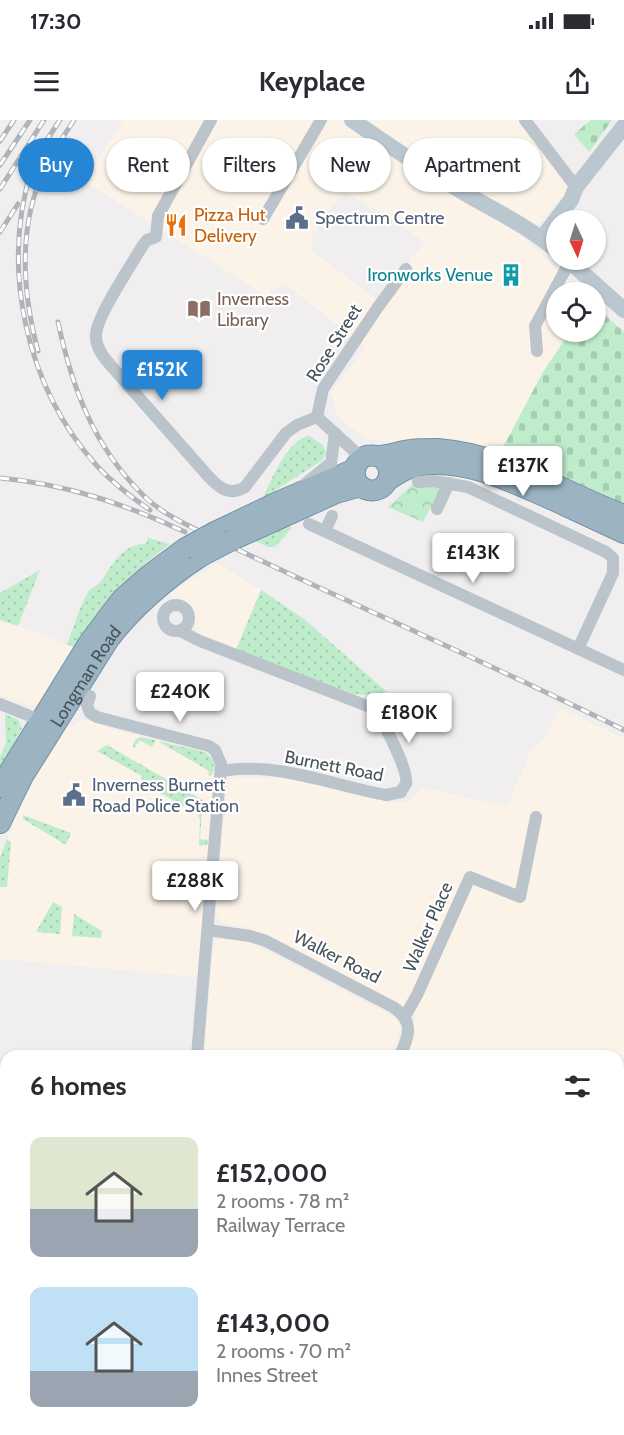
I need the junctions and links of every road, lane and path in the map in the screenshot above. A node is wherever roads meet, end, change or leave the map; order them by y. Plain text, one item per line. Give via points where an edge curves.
1 (211, 120) edge
2 (321, 120) edge
3 (352, 120) edge
4 (525, 120) edge
5 (624, 126) edge
6 (573, 193) junction
7 (571, 210) edge
8 (263, 219) dead end
9 (542, 238) junction
10 (546, 241) edge
11 (406, 269) dead end
12 (559, 270) edge
13 (579, 270) edge
14 (624, 310) edge
15 (537, 351) dead end
16 (317, 417) junction
17 (335, 433) junction
18 (364, 467) junction
19 (388, 480) junction
20 (418, 482) dead end
21 (449, 483) junction
22 (280, 501) junction
23 (437, 508) dead end
24 (624, 515) edge
25 (332, 516) dead end
26 (309, 524) dead end
27 (324, 531) junction
28 (624, 532) edge
29 (224, 536) junction
30 (192, 553) junction
31 (185, 631) dead end
32 (578, 649) junction
33 (624, 670) edge
34 (90, 696) dead end
35 (0, 704) edge
36 (40, 720) junction
37 (222, 771) junction
38 (0, 787) edge
39 (536, 817) dead end
40 (0, 823) edge
41 (208, 930) junction
42 (405, 1016) junction
43 (198, 1050) edge
44 (401, 1050) edge

1 - 16 street via 158,216 156,237 143,245 101,319 95,336 99,352 215,483 228,491 245,487 286,433
2 - 8 street
3 - 9 main road via 407,158
4 - 6 street
5 - 6 main road
6 - 7 main road
6 - 9 main road
9 - 10 main road
11 - 16 street, Rose Street via 323,389
12 - 15 street via 535,326
13 - 14 main road
16 - 17 street
17 - 18 street
17 - 22 street via 331,463
18 - 19 highway via 384,459 389,469
18 - 19 highway via 371,490 381,488
18 - 22 highway
18 - 24 highway via 411,450 439,449 478,456
18 - 29 highway via 336,493
19 - 28 highway via 404,469 421,465 472,469 503,478
20 - 21 street
21 - 23 street
21 - 32 street via 468,487 614,558 613,573
22 - 29 highway
25 - 27 street
26 - 27 street
27 - 32 street
29 - 30 highway, bridge
30 - 36 highway, Longman Road via 147,576 116,606
30 - 40 highway, Longman Road via 114,633 23,776
31 - 37 street, Burnett Road via 375,709 402,765 406,785 401,792 386,795 297,775
32 - 33 street
34 - 37 street via 87,705 97,717 209,746 219,756
35 - 36 street
36 - 38 highway, Longman Road
37 - 41 street
39 - 42 street, Walker Place via 520,897 470,877
41 - 42 street, Walker Road via 266,941 393,1006
41 - 43 street
42 - 44 street via 408,1031

